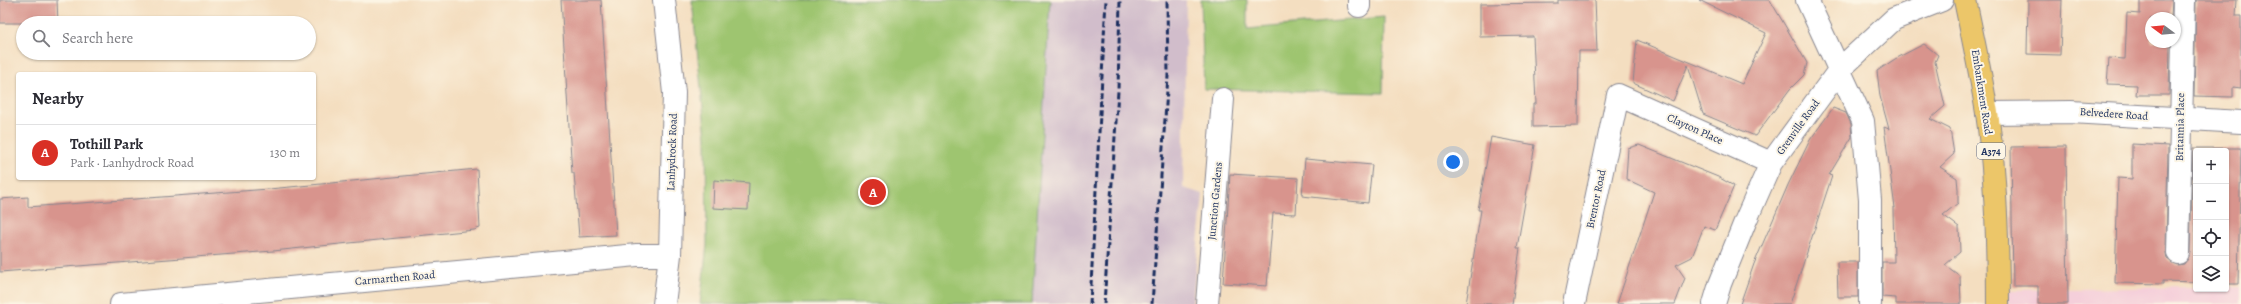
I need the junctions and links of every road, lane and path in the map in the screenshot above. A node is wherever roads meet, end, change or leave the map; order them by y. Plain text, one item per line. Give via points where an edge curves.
1 (664, 0) edge
2 (1807, 0) edge
3 (1942, 0) edge
4 (1965, 0) edge
5 (2184, 0) edge
6 (1840, 69) junction
7 (1618, 95) joint
8 (1223, 99) dead end
9 (1987, 113) junction
10 (2180, 119) junction
11 (2241, 122) edge
12 (1771, 163) junction
13 (2178, 253) dead end
14 (670, 255) junction
15 (121, 304) edge
16 (664, 304) edge
17 (1207, 304) edge
18 (1574, 304) edge
19 (1714, 304) edge
20 (1870, 304) edge
21 (1998, 304) edge

1 - 14 street, Lanhydrock Road via 674,92
2 - 6 street
3 - 6 street, Grenville Road via 1894,18
4 - 9 main road, Embankment Road / A374
5 - 10 street, Britannia Place
6 - 12 street, Grenville Road
6 - 20 street via 1863,120 1870,200
7 - 12 street, Clayton Place
7 - 18 street, Brentor Road
8 - 17 street, Junction Gardens
9 - 10 street, Belvedere Road via 2071,112
9 - 21 main road, Embankment Road / A374 via 1998,234
10 - 11 street, Belvedere Road
10 - 13 street, Britannia Place
12 - 19 street, Grenville Road
14 - 15 street, Carmarthen Road via 637,255
14 - 16 street, Lanhydrock Road

